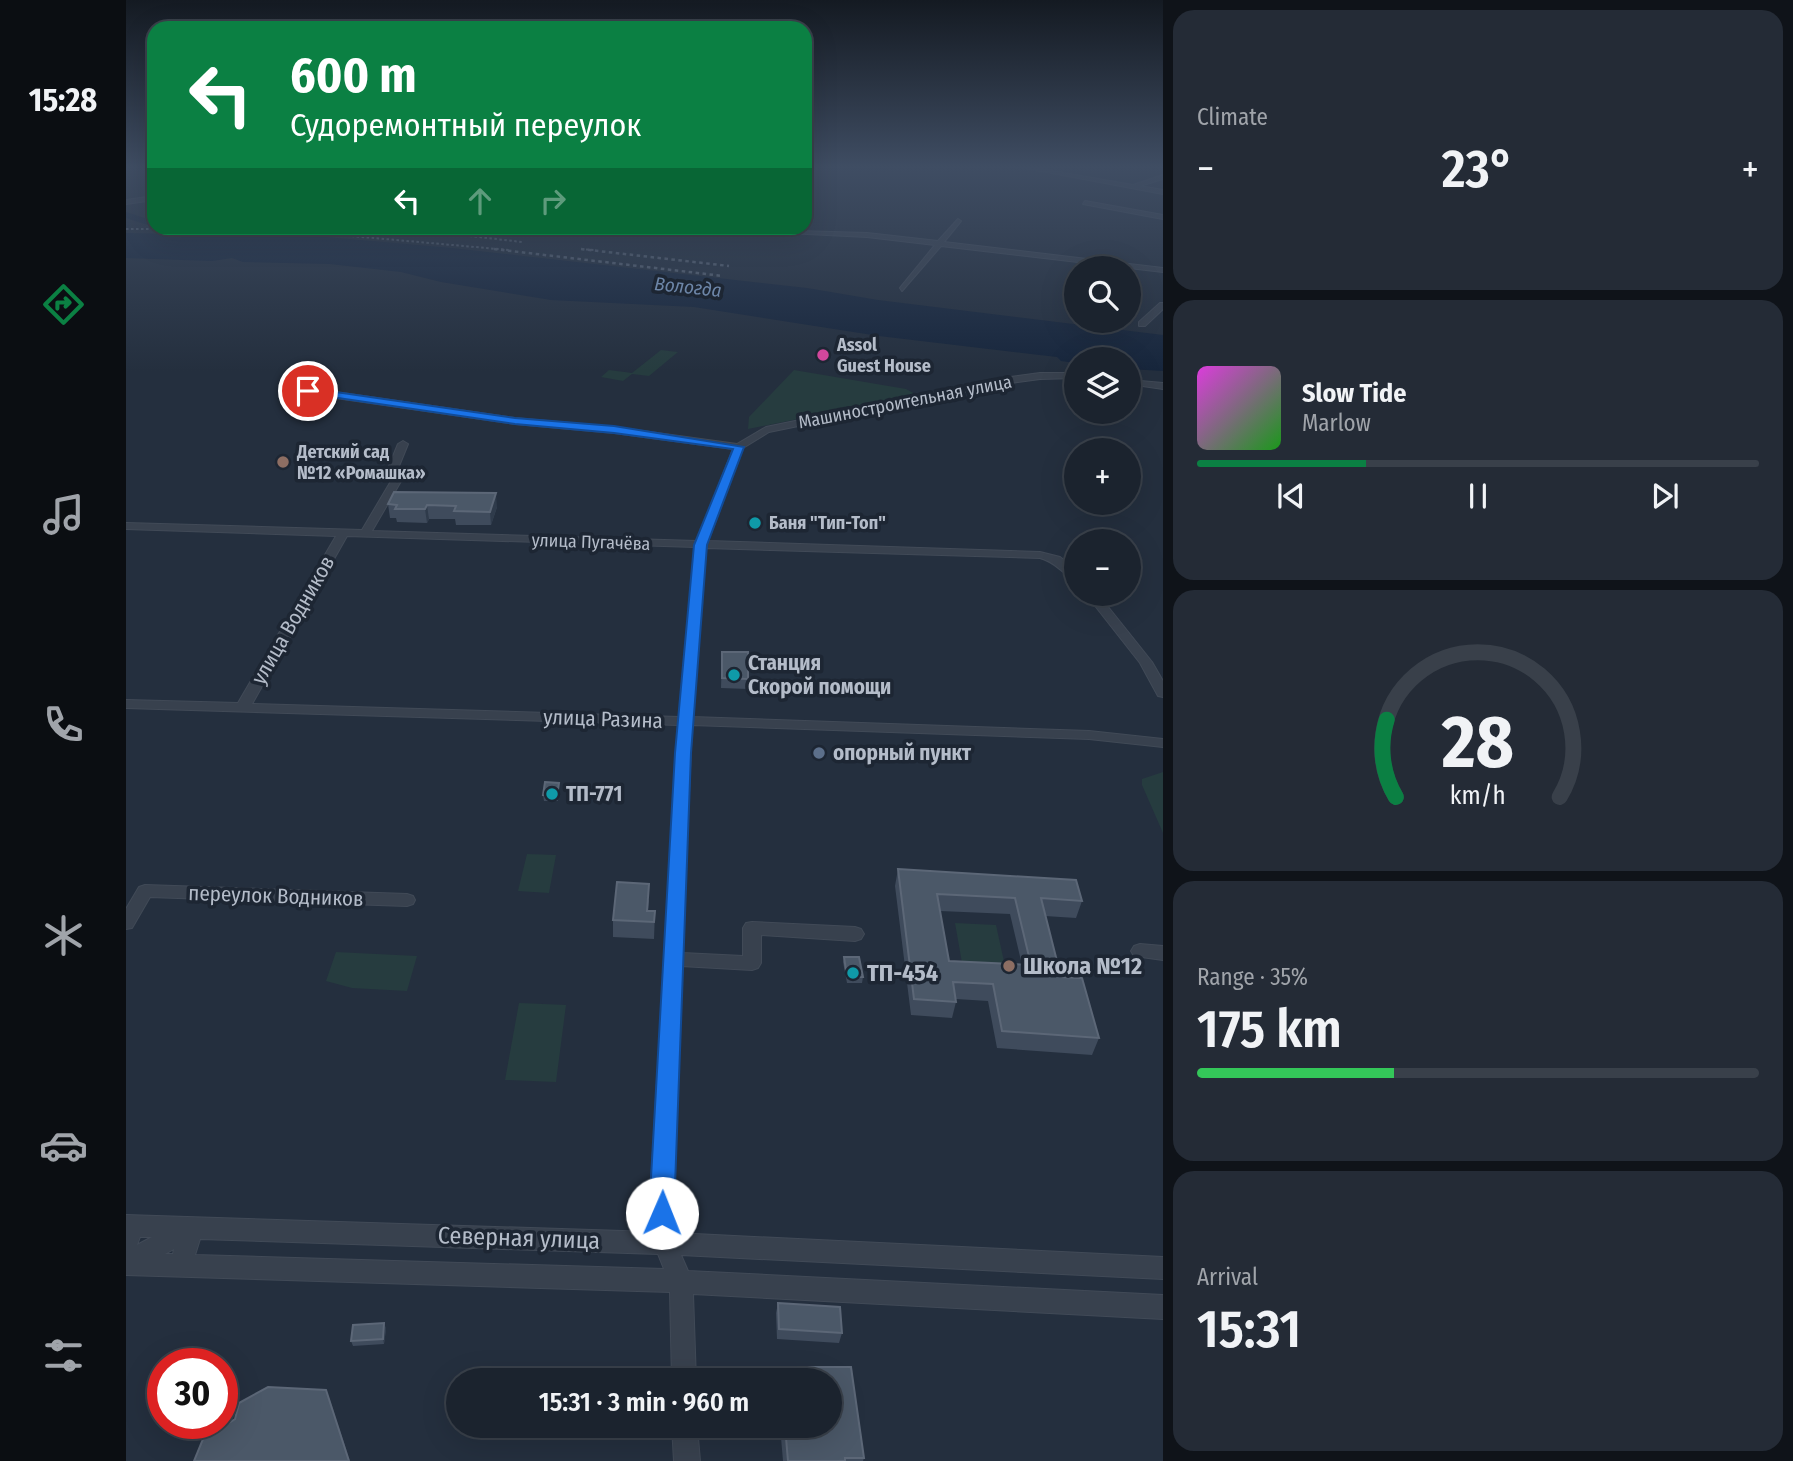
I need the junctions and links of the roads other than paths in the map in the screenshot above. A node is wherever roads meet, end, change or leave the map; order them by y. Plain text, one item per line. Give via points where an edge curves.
1 (860, 235) edge
2 (947, 235) edge
3 (940, 244) junction
4 (1163, 270) edge
5 (902, 289) dead end
6 (1163, 305) edge
7 (1142, 324) dead end
8 (1064, 376) edge
9 (1141, 383) edge
10 (1163, 386) edge
11 (308, 391) dead end
12 (403, 444) dead end
13 (739, 447) junction
14 (126, 526) edge
15 (344, 534) junction
16 (365, 534) junction
17 (701, 545) junction
18 (1064, 565) edge
19 (1101, 606) edge
20 (1163, 693) edge
21 (126, 704) edge
22 (243, 707) junction
23 (686, 721) junction
24 (1163, 743) edge
25 (407, 900) dead end
26 (126, 923) edge
27 (855, 934) dead end
28 (1140, 951) dead end
29 (1163, 953) edge
30 (672, 959) junction
31 (193, 1227) junction
32 (128, 1232) edge
33 (665, 1244) junction
34 (126, 1264) edge
35 (180, 1265) junction
36 (1163, 1268) edge
37 (681, 1282) junction
38 (1163, 1307) edge
39 (684, 1368) edge
40 (685, 1438) edge
41 (687, 1461) edge

1 - 3 street
2 - 3 street
3 - 4 street
3 - 5 street
6 - 7 street
8 - 13 street, Машиностроительная улица via 927,395 766,430
9 - 10 street
11 - 13 street
12 - 16 street via 394,466 399,476
13 - 17 street
14 - 15 street, улица Пугачёва
15 - 16 street, улица Пугачёва
15 - 22 street, улица Водников
16 - 17 street, улица Пугачёва
17 - 18 street, улица Пугачёва via 1056,558
17 - 23 street
19 - 20 street via 1146,662
21 - 22 street, улица Разина
22 - 23 street, улица Разина
23 - 24 street, улица Разина via 1089,734
23 - 30 street
25 - 26 street, переулок Водников via 145,891
27 - 30 street via 752,928 752,963
28 - 29 street
30 - 33 street via 661,1202
31 - 32 street, Северная улица
31 - 33 street, Северная улица
31 - 34 street
31 - 35 street
33 - 36 street, Северная улица
33 - 37 street
34 - 35 street, Северная улица
35 - 37 street, Северная улица
37 - 38 street, Северная улица
37 - 39 street
40 - 41 street

